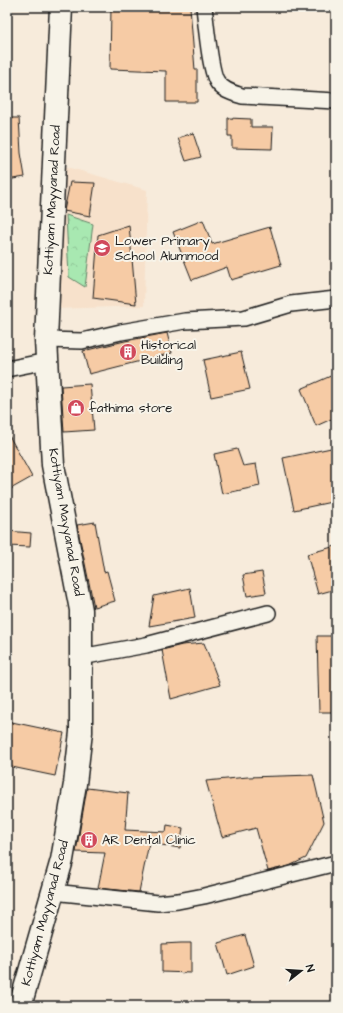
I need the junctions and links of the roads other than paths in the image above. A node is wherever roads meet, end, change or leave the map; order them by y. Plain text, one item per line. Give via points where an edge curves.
1 (61, 7) edge
2 (204, 7) edge
3 (336, 101) edge
4 (336, 299) edge
5 (46, 340) junction
6 (47, 361) junction
7 (7, 369) edge
8 (268, 613) dead end
9 (81, 657) junction
10 (336, 863) edge
11 (53, 892) junction
12 (20, 1006) edge

1 - 5 main road, Kottiyam Mayyanad Road
2 - 3 street via 213,72 217,83 227,92 242,96
4 - 5 street via 291,304 244,318 185,321 82,341
5 - 6 main road, Kottiyam Mayyanad Road
6 - 7 street
6 - 9 main road, Kottiyam Mayyanad Road via 53,465 81,610
8 - 9 street via 146,645
9 - 11 main road, Kottiyam Mayyanad Road via 81,732 75,784 62,860
10 - 11 street via 178,901 158,903
11 - 12 main road, Kottiyam Mayyanad Road

